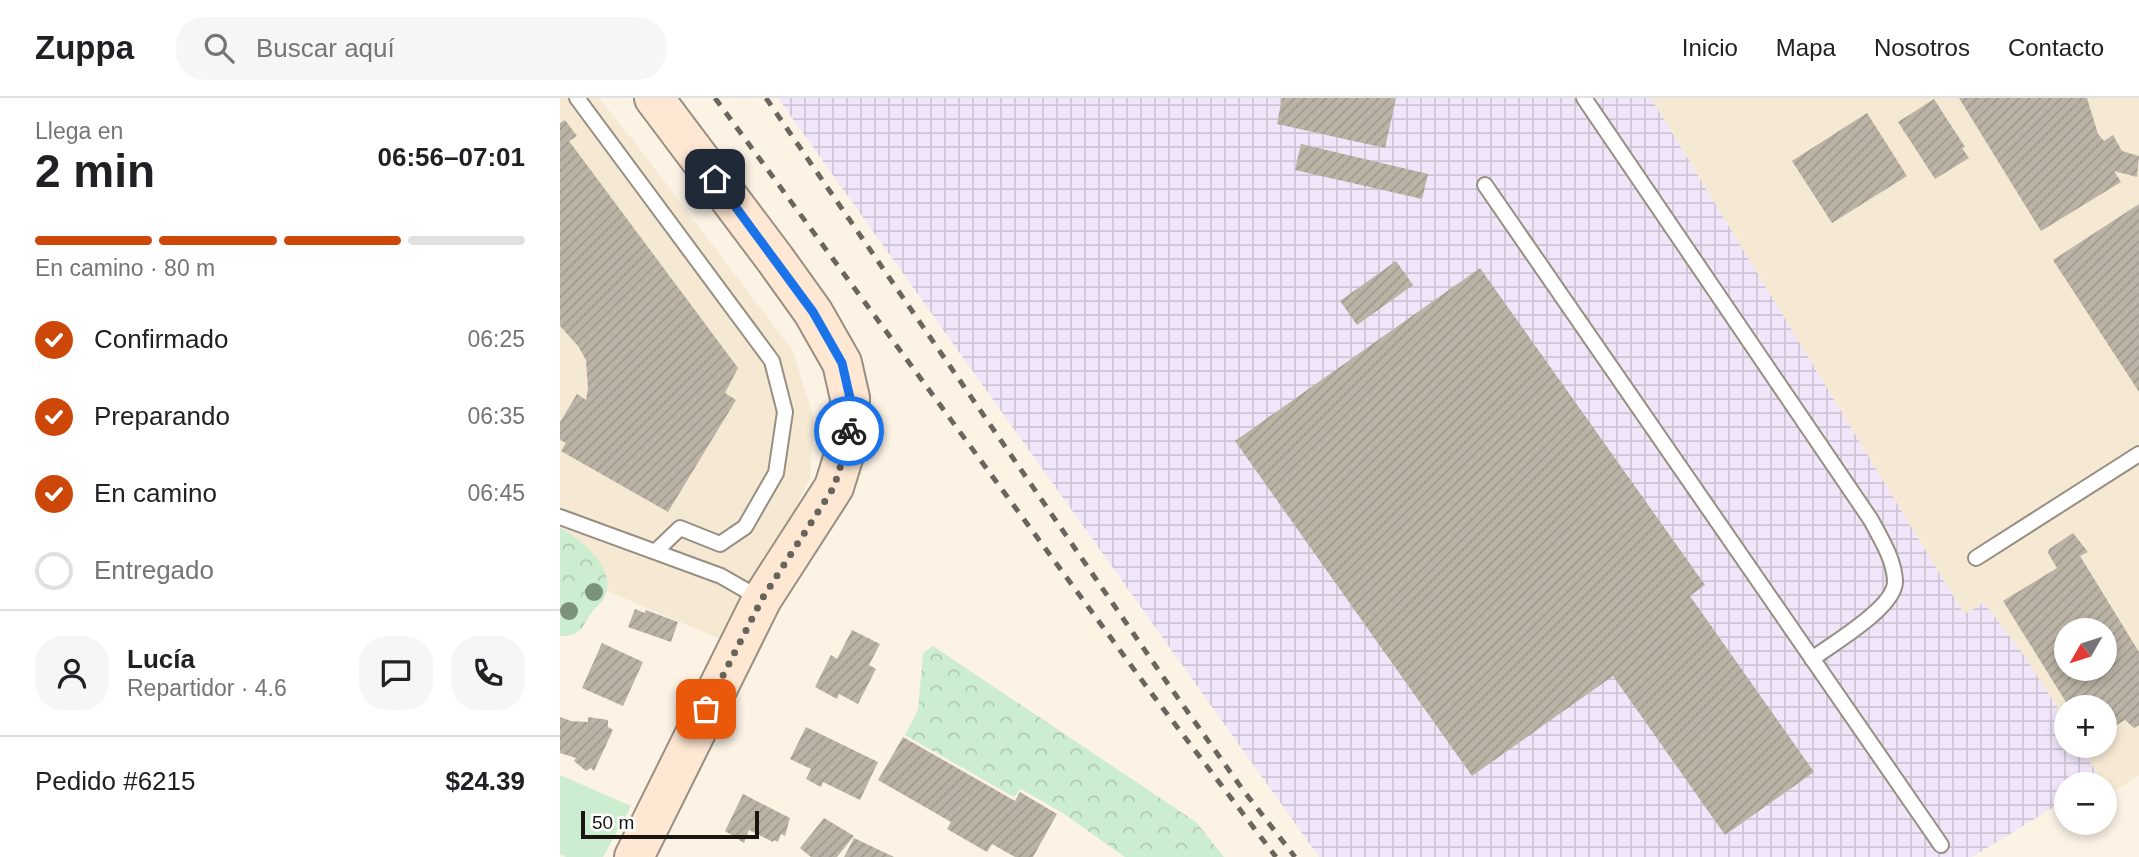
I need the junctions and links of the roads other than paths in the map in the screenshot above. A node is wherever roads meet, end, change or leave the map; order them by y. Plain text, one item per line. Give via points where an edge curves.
1 (577, 98) edge
2 (654, 98) edge
3 (1584, 98) edge
4 (1485, 186) dead end
5 (2139, 454) edge
6 (560, 517) edge
7 (656, 551) junction
8 (1976, 558) dead end
9 (762, 599) junction
10 (1812, 659) junction
11 (1941, 845) dead end
12 (634, 857) edge

1 - 7 lane via 772,361 785,412 776,473 745,527 720,544 680,528
2 - 9 main road via 813,312 842,363 850,398 849,439 834,487
3 - 10 lane via 1871,520 1889,556 1896,584 1885,605
4 - 10 lane
5 - 8 lane
6 - 7 lane
7 - 9 lane via 721,576
9 - 12 main road
10 - 11 lane

